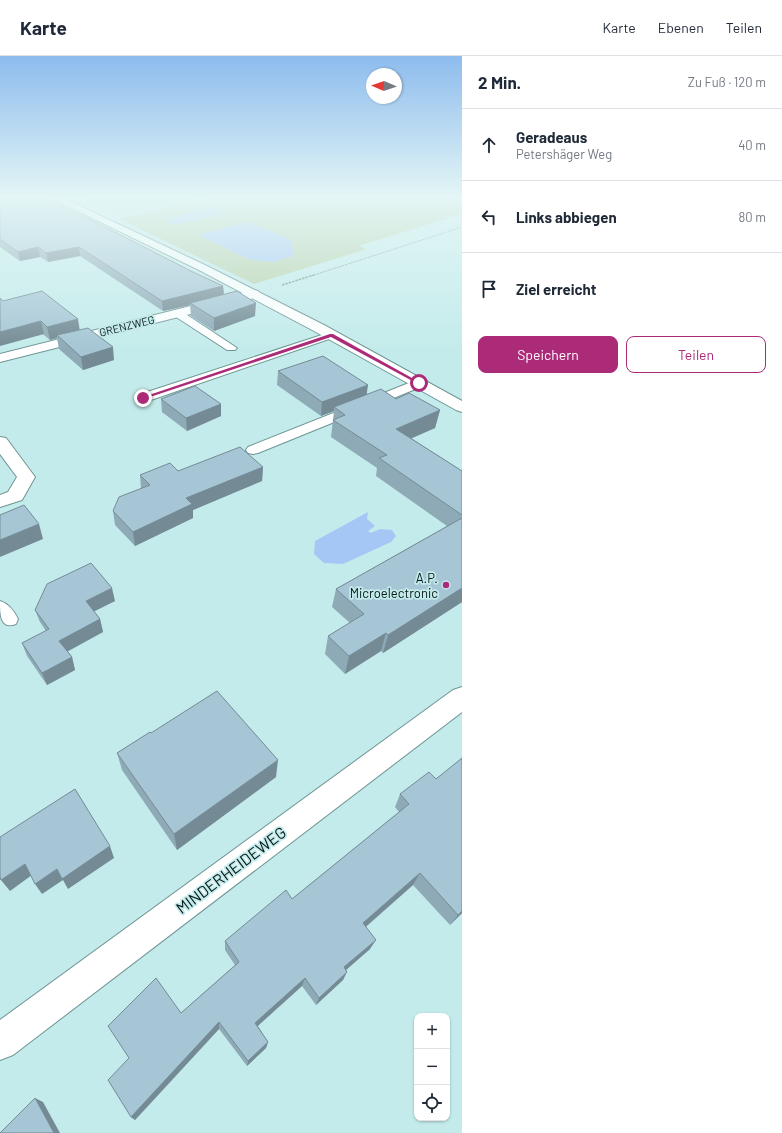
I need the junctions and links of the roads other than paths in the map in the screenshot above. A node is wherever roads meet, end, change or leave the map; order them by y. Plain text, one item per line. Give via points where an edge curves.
1 (161, 248) edge
2 (254, 294) junction
3 (177, 313) junction
4 (331, 335) junction
5 (231, 348) dead end
6 (0, 358) edge
7 (419, 383) junction
8 (143, 398) dead end
9 (462, 407) edge
10 (0, 442) edge
11 (253, 450) dead end
12 (0, 501) edge
13 (462, 698) edge
14 (0, 1042) edge

1 - 2 street
2 - 3 street, GRENZWEG
2 - 4 street
3 - 5 lane
3 - 6 street, GRENZWEG
4 - 7 street
4 - 8 lane
7 - 9 street
7 - 11 lane
10 - 12 street via 26,477 15,496
13 - 14 street, MINDERHEIDEWEG

